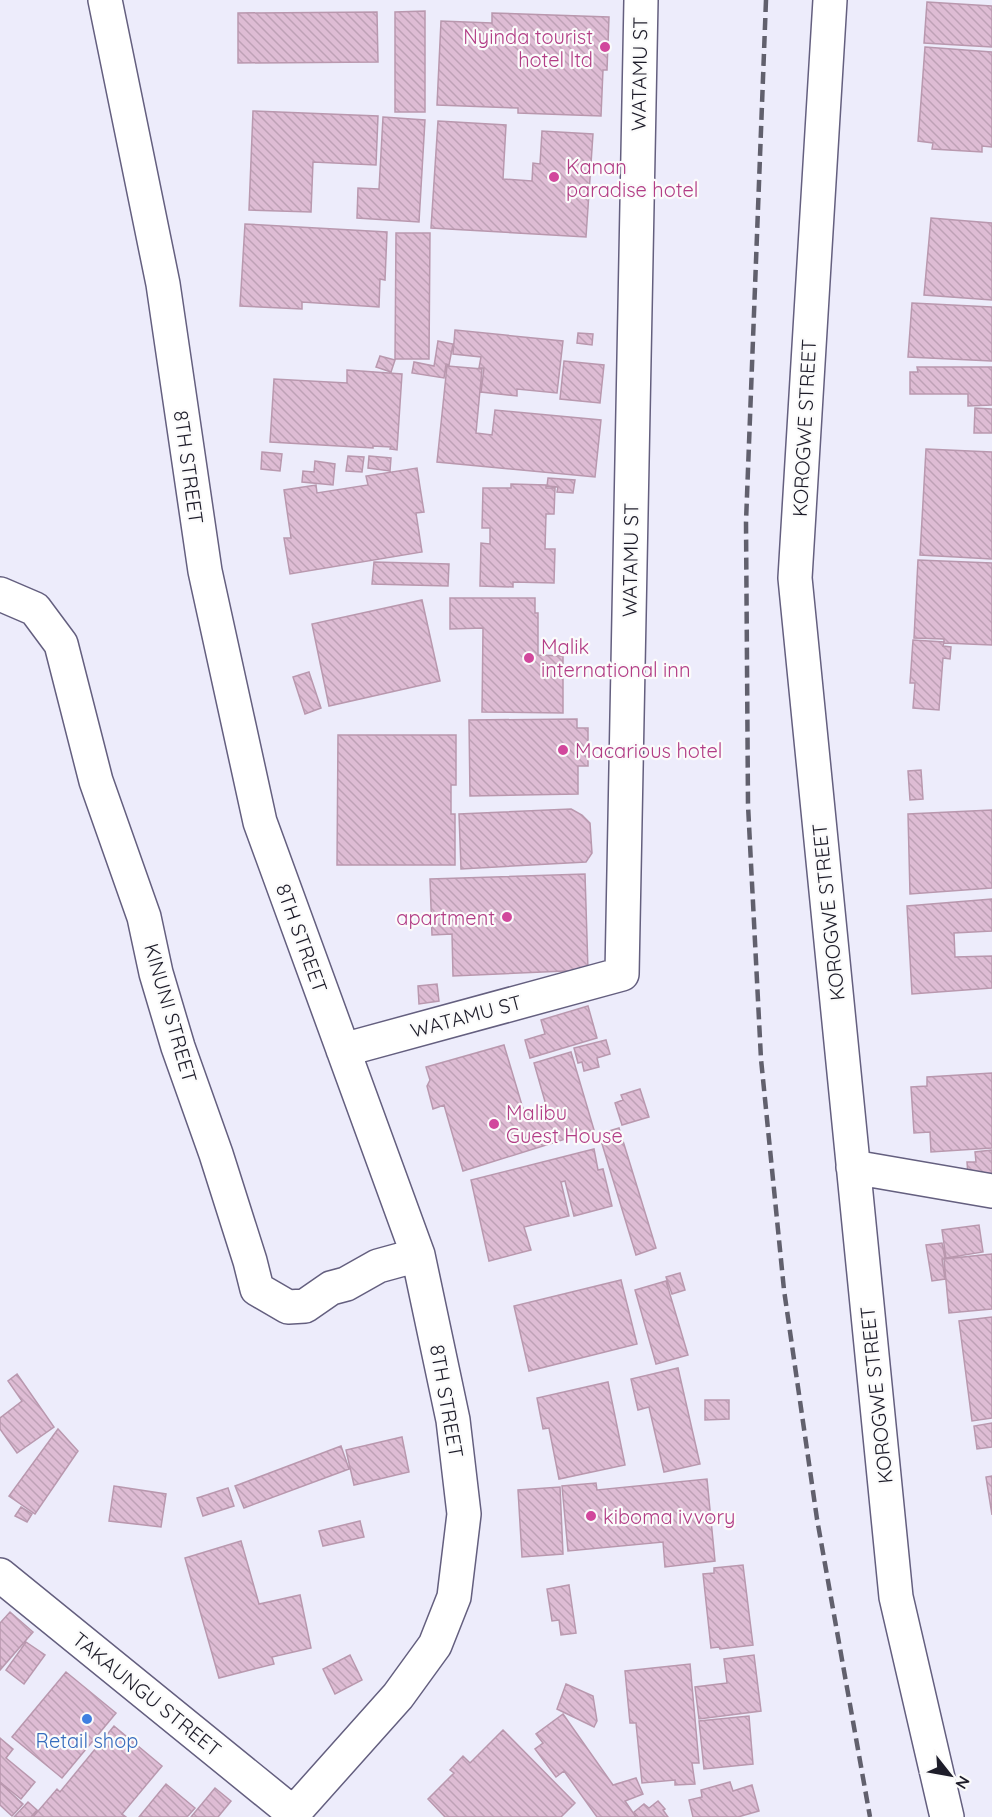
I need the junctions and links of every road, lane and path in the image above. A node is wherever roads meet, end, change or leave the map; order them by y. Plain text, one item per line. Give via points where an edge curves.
1 (105, 0) edge
2 (641, 0) edge
3 (830, 0) edge
4 (0, 594) edge
5 (343, 1050) junction
6 (853, 1167) junction
7 (992, 1191) edge
8 (418, 1255) junction
9 (0, 1575) edge
10 (291, 1815) edge
11 (947, 1817) edge

1 - 5 street, 8TH STREET via 163,284 205,571 260,822
2 - 5 street, WATAMU ST via 622,974
3 - 6 street, KOROGWE STREET via 795,578
4 - 8 street, KINUNI STREET via 35,609 61,644 96,782 144,917 162,994 257,1289 288,1307 305,1306 331,1288 378,1266
5 - 8 street, 8TH STREET
6 - 7 street
6 - 11 street, KOROGWE STREET via 896,1597
8 - 10 street, 8TH STREET via 453,1420 464,1514 454,1597 435,1645 398,1696
9 - 10 street, TAKAUNGU STREET

